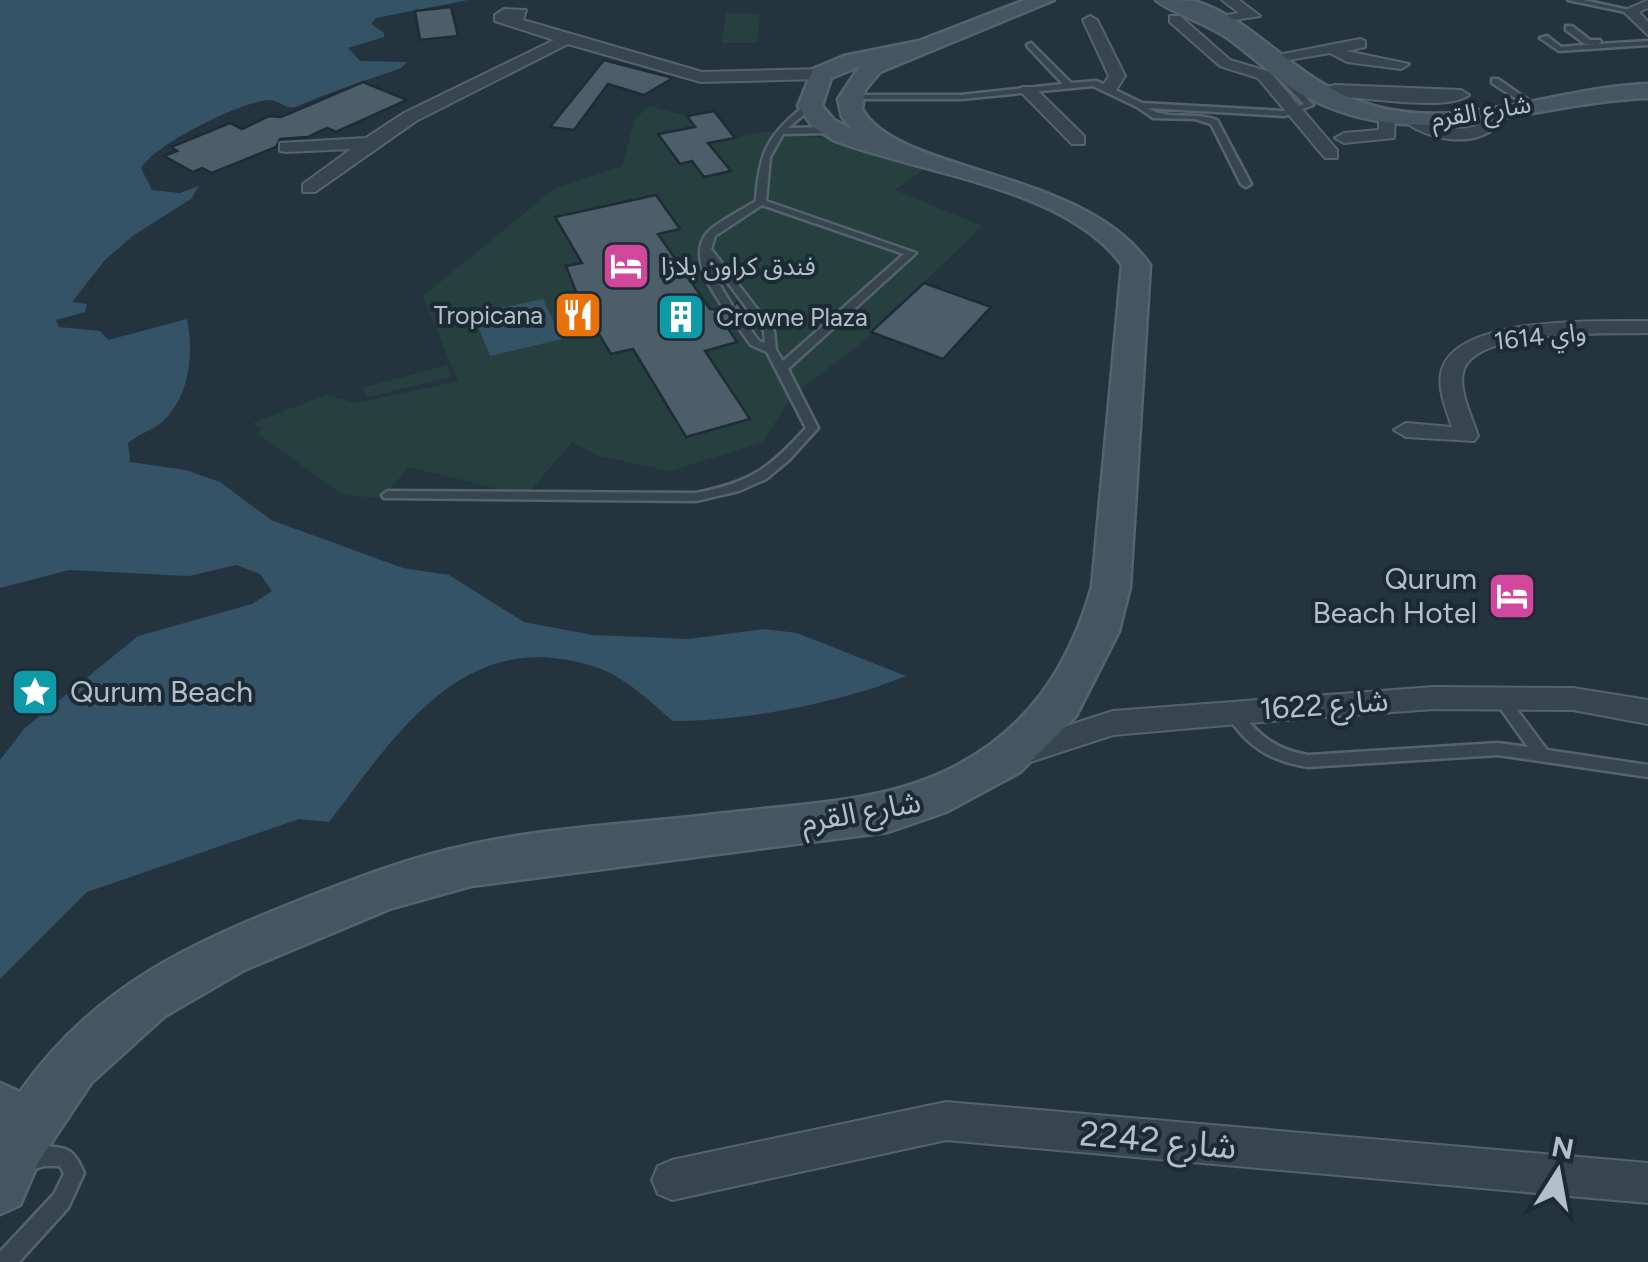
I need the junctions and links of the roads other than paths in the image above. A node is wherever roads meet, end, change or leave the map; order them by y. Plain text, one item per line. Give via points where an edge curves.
1 (1038, 0) edge
2 (1572, 0) edge
3 (1648, 4) edge
4 (1170, 9) edge
5 (1224, 10) edge
6 (1630, 11) junction
7 (515, 20) dead end
8 (1090, 20) dead end
9 (1568, 28) dead end
10 (1648, 37) edge
11 (1544, 38) dead end
12 (567, 39) junction
13 (1360, 44) dead end
14 (1031, 45) dead end
15 (916, 47) junction
16 (1332, 48) junction
17 (1270, 58) junction
18 (1401, 64) dead end
19 (1315, 81) junction
20 (1495, 81) dead end
21 (1068, 85) junction
22 (1110, 87) junction
23 (1028, 90) junction
24 (1648, 91) edge
25 (1461, 95) dead end
26 (851, 97) junction
27 (817, 101) junction
28 (1530, 104) junction
29 (1140, 105) junction
30 (1294, 112) junction
31 (1398, 118) junction
32 (782, 131) junction
33 (1344, 138) dead end
34 (1078, 140) dead end
35 (370, 143) junction
36 (286, 147) dead end
37 (892, 149) junction
38 (1331, 154) dead end
39 (1246, 184) dead end
40 (309, 188) dead end
41 (761, 202) junction
42 (710, 252) junction
43 (727, 305) dead end
44 (743, 326) dead end
45 (1648, 327) edge
46 (771, 350) junction
47 (782, 368) junction
48 (1406, 430) dead end
49 (388, 495) dead end
50 (1500, 698) junction
51 (1232, 712) junction
52 (1648, 712) edge
53 (1541, 753) junction
54 (1006, 758) junction
55 (1648, 771) edge
56 (5, 1141) edge
57 (672, 1180) dead end
58 (1648, 1184) edge
59 (5, 1262) edge

1 - 15 street
2 - 6 lane
3 - 6 street
4 - 5 street, شارع القرم
4 - 30 street via 1225,63 1264,76
5 - 17 street, شارع القرم
6 - 10 street
7 - 12 street
8 - 22 street via 1116,76
9 - 10 lane via 1588,42
10 - 11 lane via 1558,49
12 - 27 street
12 - 35 street
13 - 16 street
14 - 21 lane
15 - 26 street via 872,68
15 - 27 street via 852,61
16 - 17 street
16 - 18 street via 1347,57
17 - 19 street, شارع القرم
19 - 25 street via 1416,100
19 - 30 lane via 1285,80 1309,105
19 - 31 street, شارع القرم
20 - 28 lane
21 - 22 lane
21 - 23 lane
22 - 29 lane
23 - 26 lane
23 - 34 street
24 - 28 street, شارع القرم
26 - 27 street via 839,118
26 - 27 street via 834,78
26 - 37 street, شارع القرم via 856,123
27 - 32 lane
27 - 32 lane
27 - 37 street, شارع القرم
28 - 31 street, شارع القرم via 1479,115
29 - 30 lane
29 - 39 lane via 1149,116 1196,115 1214,122
30 - 38 street
31 - 33 street via 1388,134
32 - 41 lane via 765,149
35 - 36 street
35 - 40 street
37 - 54 street, شارع القرم via 1084,216 1122,240 1136,265 1102,636 1061,707
41 - 42 lane via 711,234
41 - 47 lane via 911,253
42 - 43 lane via 708,279
42 - 46 lane via 769,331
44 - 46 lane via 755,343
45 - 48 street, واي 1614 via 1492,337 1464,351 1454,367 1466,436
46 - 47 lane
47 - 49 lane via 812,428 774,472 739,490 696,498
50 - 51 street, 1622 شارع
50 - 52 street, 1622 شارع
50 - 53 lane
51 - 53 lane via 1268,752 1282,758
51 - 54 street, 1622 شارع via 1113,723
53 - 55 lane
54 - 56 street, شارع القرم via 934,799 888,812 470,865 387,888 178,977 72,1064
56 - 59 lane via 65,1157 74,1172 61,1202
57 - 58 street, 2242 شارع via 946,1121

